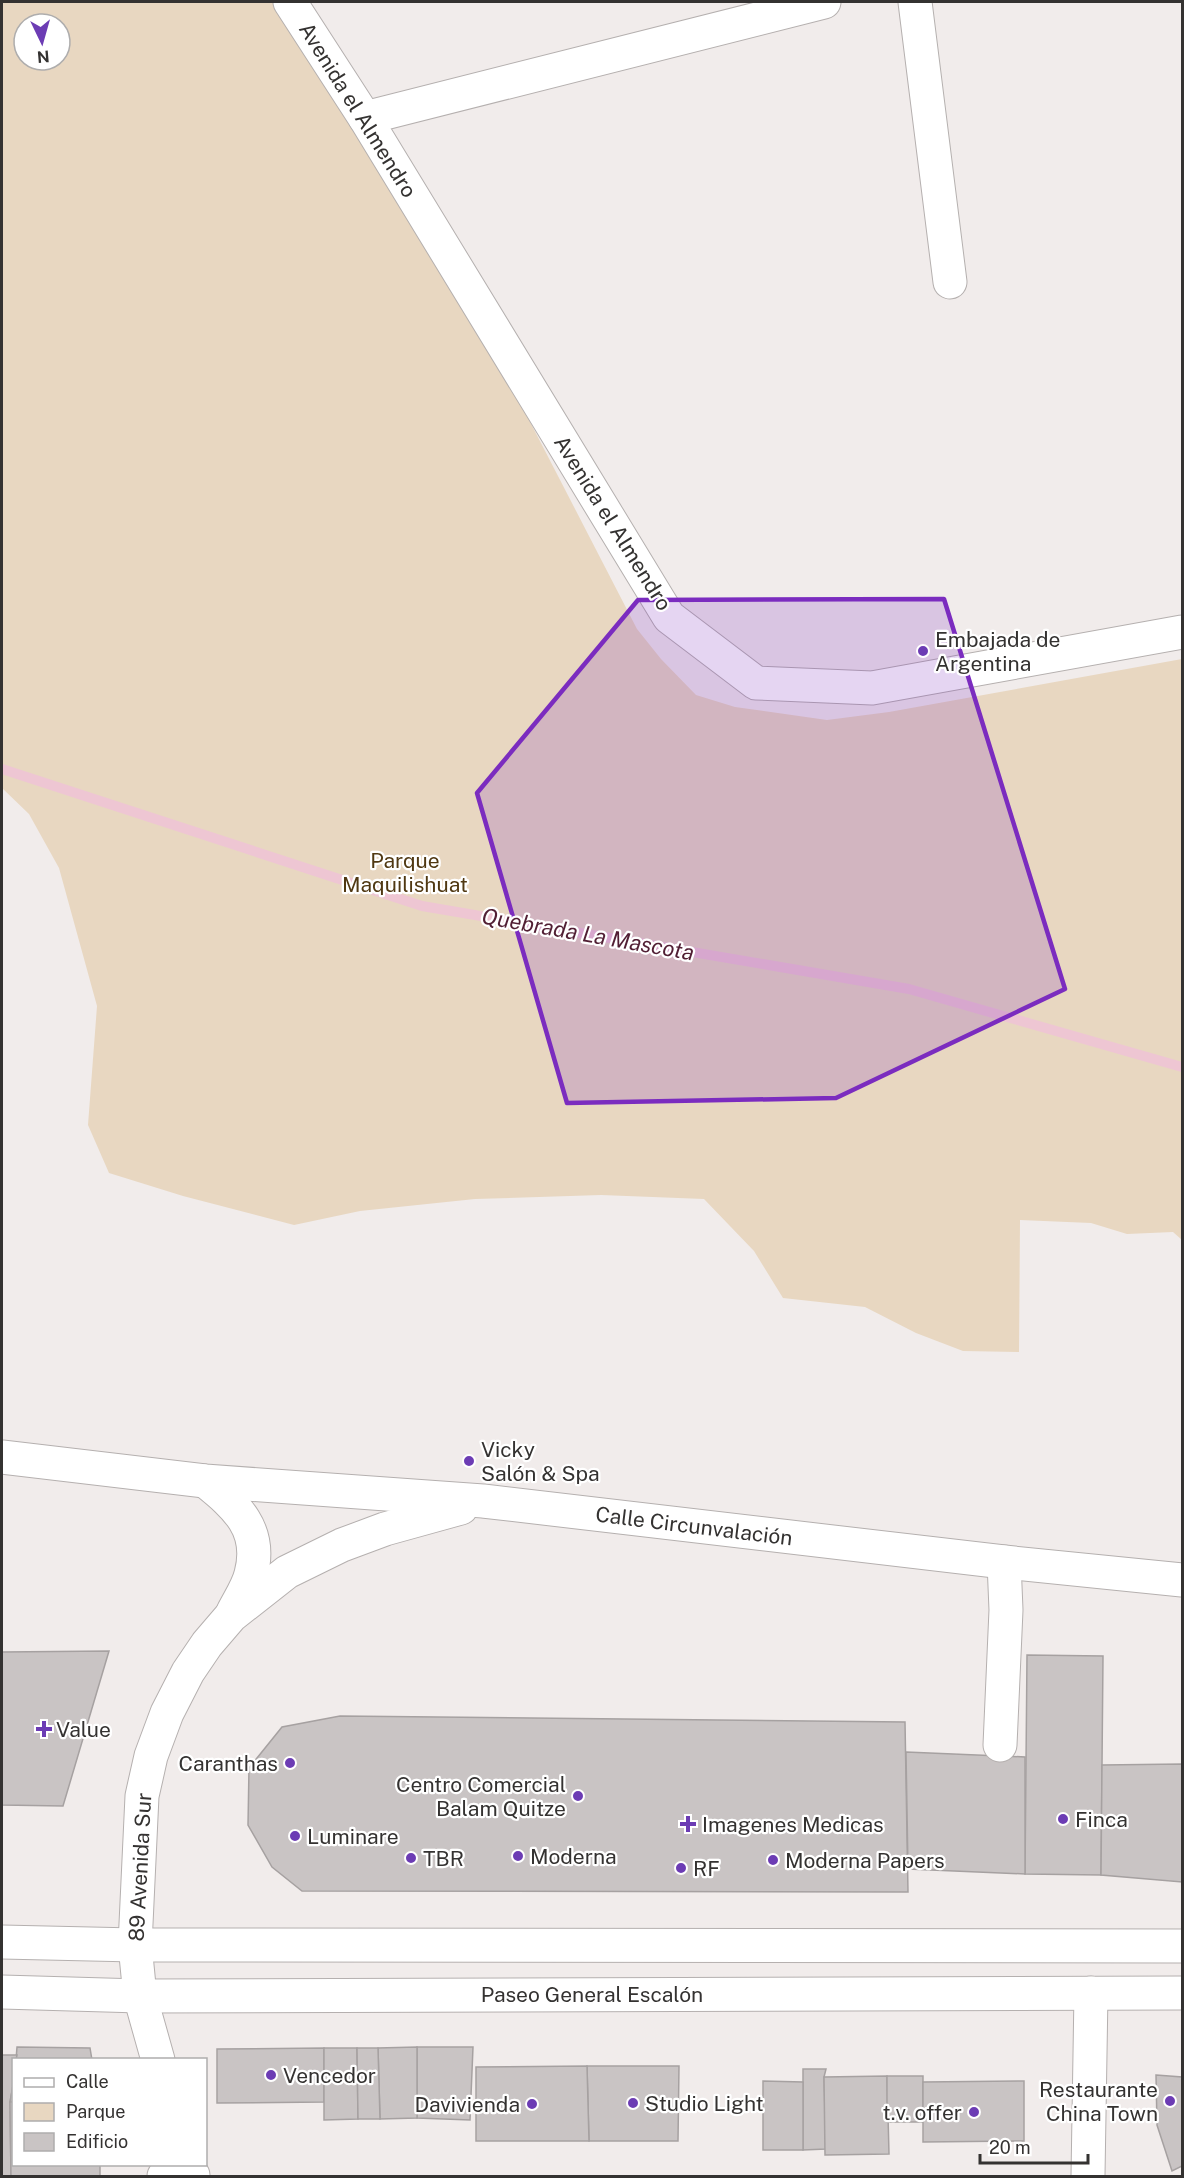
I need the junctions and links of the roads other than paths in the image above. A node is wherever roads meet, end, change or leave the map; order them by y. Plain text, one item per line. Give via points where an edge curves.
1 (290, 2) edge
2 (824, 2) edge
3 (915, 2) edge
4 (365, 118) junction
5 (950, 282) dead end
6 (1182, 632) edge
7 (2, 1458) edge
8 (205, 1480) junction
9 (483, 1501) junction
10 (1004, 1562) junction
11 (1182, 1580) edge
12 (231, 1616) junction
13 (1000, 1745) dead end
14 (2, 1942) edge
15 (135, 1945) junction
16 (1182, 1946) edge
17 (2, 1992) edge
18 (1091, 1992) junction
19 (1182, 1993) edge
20 (140, 1996) junction
21 (158, 2058) edge
22 (1088, 2176) edge

1 - 4 street, Avenida el Almendro
2 - 4 street
3 - 5 street
4 - 6 street, Avenida el Almendro via 669,617 756,683 872,688
7 - 8 street, Calle Circunvalación
8 - 9 street, Calle Circunvalación
8 - 12 street, 89 Avenida Sur via 236,1506 254,1539 251,1574
9 - 10 street, Calle Circunvalación
9 - 12 street, 89 Avenida Sur via 342,1545 287,1572
10 - 11 street, Calle Circunvalación
10 - 13 street via 1006,1610
12 - 15 street, 89 Avenida Sur via 188,1672 151,1756 142,1796
14 - 15 street
15 - 16 street
15 - 20 street, 89 Avenida Sur
17 - 20 street, Paseo General Escalón
18 - 19 street, Paseo General Escalón
18 - 20 street, Paseo General Escalón
18 - 22 street
20 - 21 street, 89 Avenida Sur

